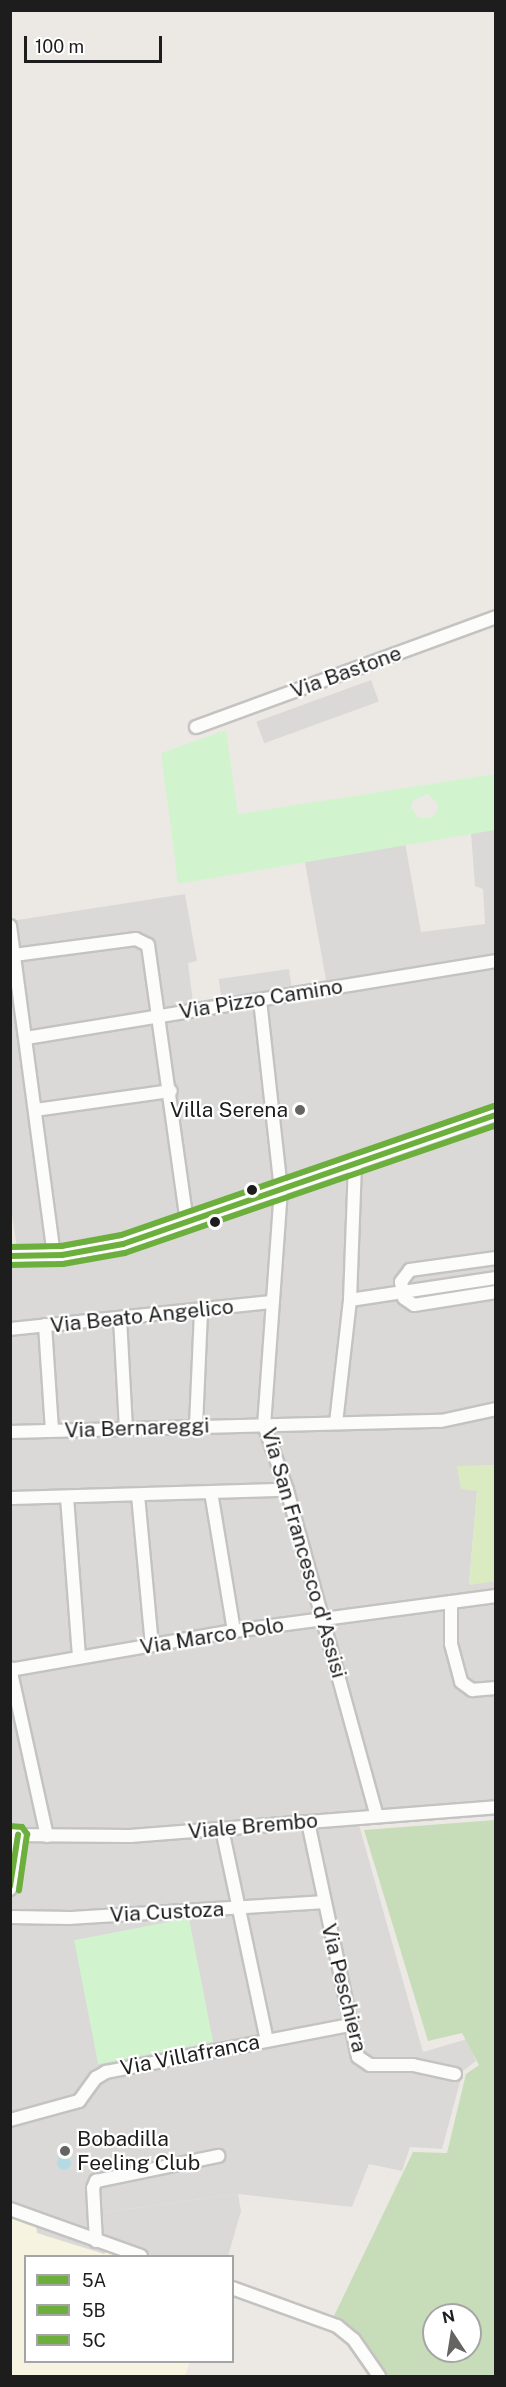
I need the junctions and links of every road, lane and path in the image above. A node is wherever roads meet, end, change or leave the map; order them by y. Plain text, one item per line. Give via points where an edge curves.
1 (495, 617) edge
2 (196, 727) dead end
3 (10, 926) edge
4 (14, 955) junction
5 (495, 961) edge
6 (260, 1000) junction
7 (160, 1016) junction
8 (26, 1038) junction
9 (171, 1090) junction
10 (35, 1110) junction
11 (495, 1115) edge
12 (355, 1161) junction
13 (281, 1189) junction
14 (187, 1222) junction
15 (10, 1256) edge
16 (54, 1256) junction
17 (495, 1258) edge
18 (495, 1278) edge
19 (403, 1292) junction
20 (495, 1292) edge
21 (350, 1300) junction
22 (273, 1302) junction
23 (201, 1310) junction
24 (120, 1318) junction
25 (45, 1325) junction
26 (10, 1329) edge
27 (495, 1409) edge
28 (336, 1423) junction
29 (264, 1425) junction
30 (196, 1426) junction
31 (126, 1428) junction
32 (52, 1430) junction
33 (10, 1432) edge
34 (287, 1490) junction
35 (211, 1492) junction
36 (138, 1495) junction
37 (67, 1497) junction
38 (10, 1498) edge
39 (495, 1596) edge
40 (451, 1602) junction
41 (324, 1618) junction
42 (234, 1631) junction
43 (152, 1645) junction
44 (79, 1658) junction
45 (11, 1669) edge
46 (495, 1688) edge
47 (495, 1807) edge
48 (377, 1816) junction
49 (308, 1822) junction
50 (222, 1829) junction
51 (14, 1835) edge
52 (46, 1836) junction
53 (10, 1889) edge
54 (323, 1902) junction
55 (238, 1908) junction
56 (10, 1917) edge
57 (350, 2025) junction
58 (267, 2040) junction
59 (455, 2074) dead end
60 (10, 2120) edge
61 (218, 2156) dead end
62 (10, 2209) edge
63 (96, 2241) junction
64 (138, 2255) edge
65 (234, 2289) edge
66 (379, 2376) edge

1 - 2 street, Via Bastone
3 - 4 street
4 - 7 street via 143,940 150,949
4 - 8 street
5 - 6 street, Via Pizzo Camino
6 - 7 street, Via Pizzo Camino
6 - 13 street, Via San Francesco d'Assisi
7 - 8 street, Via Pizzo Camino
7 - 9 street
8 - 10 street
9 - 10 street
9 - 14 street
10 - 16 street
11 - 12 street
12 - 13 street
12 - 21 street
13 - 14 street
13 - 22 street, Via San Francesco d'Assisi
14 - 16 street via 114,1247
15 - 16 street
17 - 19 street via 410,1270 402,1277
18 - 19 street
19 - 20 street via 406,1301 414,1305
19 - 21 street
21 - 28 street
22 - 23 street, Via Beato Angelico
22 - 29 street, Via San Francesco d'Assisi
23 - 24 street, Via Beato Angelico
23 - 30 street
24 - 25 street, Via Beato Angelico
24 - 31 street
25 - 26 street, Via Beato Angelico
25 - 32 street
27 - 28 street, Via Bernareggi via 445,1420
28 - 29 street, Via Bernareggi
29 - 30 street, Via Bernareggi
29 - 34 street, Via San Francesco d'Assisi
30 - 31 street, Via Bernareggi
31 - 32 street, Via Bernareggi
32 - 33 street, Via Bernareggi
34 - 35 street
34 - 41 street, Via San Francesco d'Assisi
35 - 36 street
35 - 42 street
36 - 37 street
36 - 43 street
37 - 38 street
37 - 44 street
39 - 40 street, Via Marco Polo
40 - 41 street, Via Marco Polo
40 - 46 street via 451,1644 461,1682 472,1690
41 - 42 street, Via Marco Polo
41 - 48 street, Via San Francesco d'Assisi
42 - 43 street, Via Marco Polo
43 - 44 street, Via Marco Polo
44 - 45 street, Via Marco Polo
45 - 52 street
47 - 48 street, Viale Brembo
48 - 49 street, Viale Brembo
49 - 50 street, Viale Brembo
49 - 54 street, Via Peschiera
50 - 52 street, Viale Brembo via 130,1836
50 - 55 street
51 - 52 street, Viale Brembo
51 - 53 street
54 - 55 street, Via Custoza
54 - 57 street, Via Peschiera
55 - 56 street, Via Custoza via 70,1918
55 - 58 street
57 - 58 street, Via Villafranca
57 - 59 street, Via Peschiera via 357,2054 364,2063 417,2065
58 - 60 street, Via Villafranca via 106,2072 96,2078 79,2101
61 - 63 street via 96,2181
62 - 63 street
63 - 64 street
65 - 66 street via 342,2328

